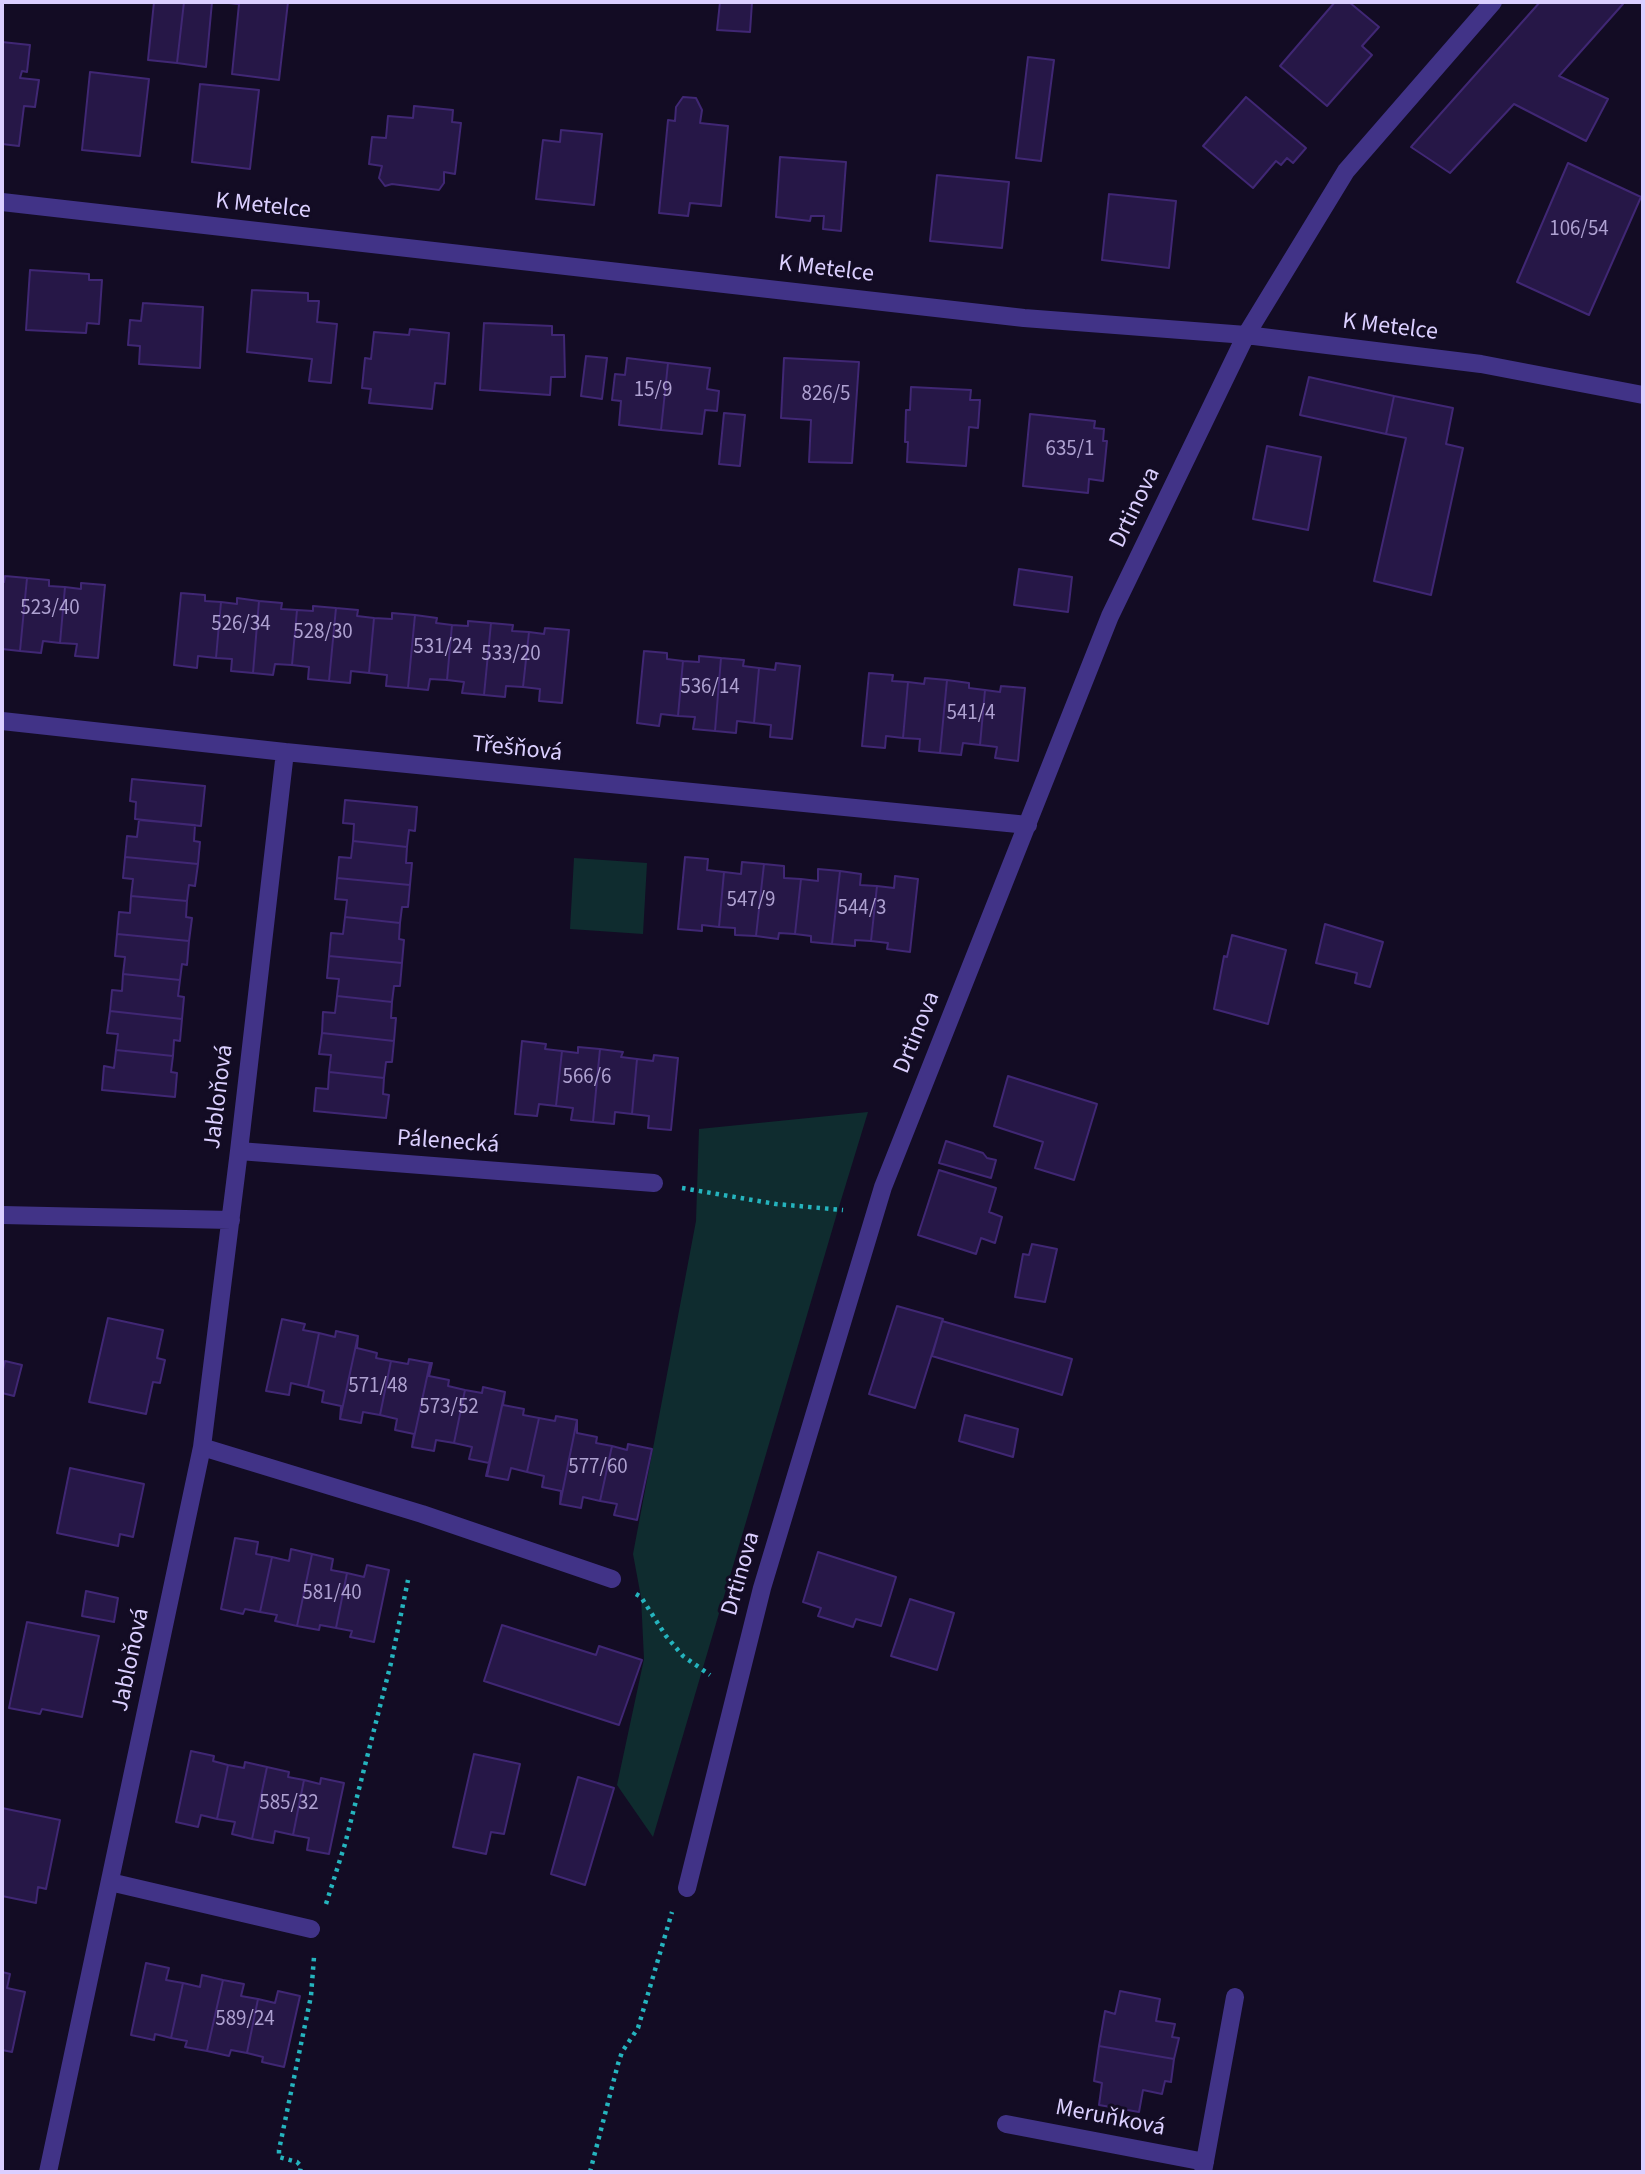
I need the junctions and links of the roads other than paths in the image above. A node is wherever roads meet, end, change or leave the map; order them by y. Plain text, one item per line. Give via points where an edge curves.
1 (1493, 2) edge
2 (2, 202) edge
3 (1246, 335) junction
4 (1643, 395) edge
5 (2, 721) edge
6 (285, 752) junction
7 (1028, 825) junction
8 (239, 1151) junction
9 (654, 1183) road end
10 (2, 1215) edge
11 (231, 1220) junction
12 (202, 1447) junction
13 (612, 1579) road end
14 (110, 1882) junction
15 (687, 1888) road end
16 (311, 1929) road end
17 (1235, 1997) dead end
18 (1006, 2124) dead end
19 (1204, 2167) edge
20 (48, 2172) edge

1 - 3 street, Drtinova via 1346,171
2 - 3 street, K Metelce via 1024,317
3 - 4 street, K Metelce via 1481,363
3 - 7 street, Drtinova via 1110,616
5 - 6 street, Třešňová
6 - 7 street, Třešňová
6 - 8 street, Jabloňová
7 - 15 street, Drtinova via 888,1174 762,1588
8 - 9 street, Pálenecká
8 - 11 street, Jabloňová
10 - 11 street
11 - 12 street, Jabloňová
12 - 13 street via 422,1514
12 - 14 street, Jabloňová
14 - 16 street
14 - 20 street, Jabloňová
17 - 19 street, Meruňková
18 - 19 street, Meruňková

